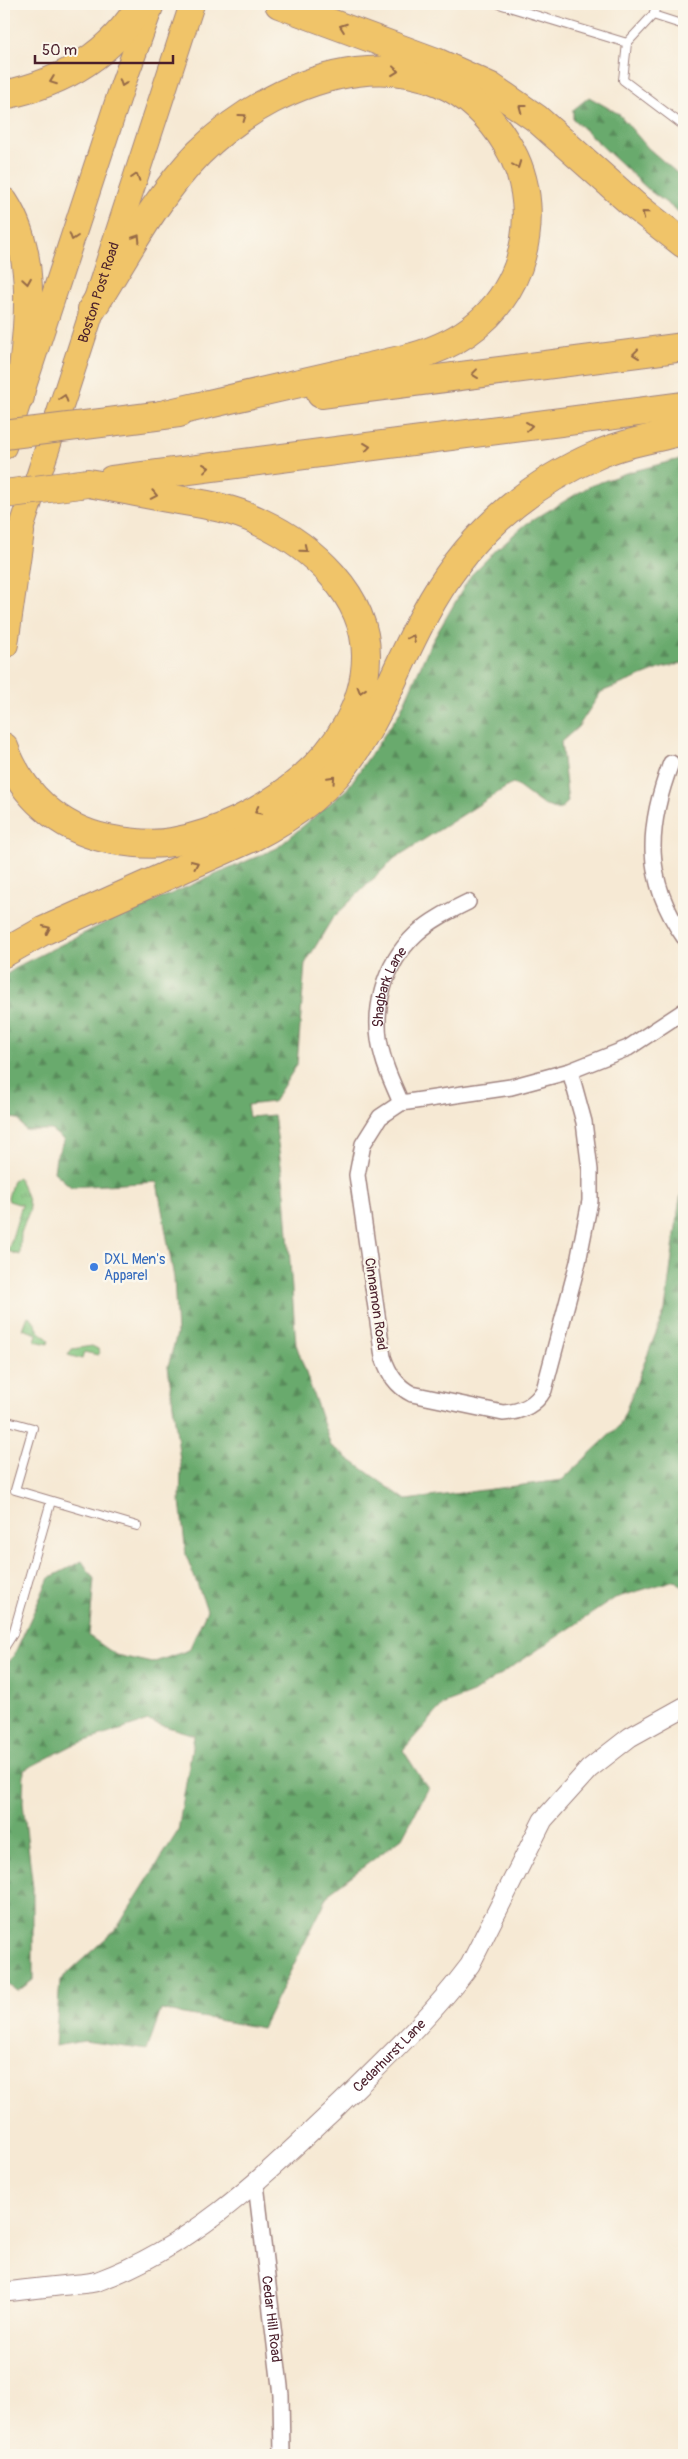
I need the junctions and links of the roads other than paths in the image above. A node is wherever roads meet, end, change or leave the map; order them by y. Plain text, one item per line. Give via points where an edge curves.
1 (141, 4) edge
2 (152, 4) edge
3 (192, 4) edge
4 (279, 4) edge
5 (500, 4) edge
6 (657, 4) edge
7 (653, 15) junction
8 (684, 25) edge
9 (627, 42) junction
10 (4, 95) edge
11 (684, 126) edge
12 (4, 202) edge
13 (684, 244) edge
14 (92, 309) junction
15 (684, 347) edge
16 (20, 397) junction
17 (684, 406) edge
18 (160, 415) junction
19 (684, 431) edge
20 (4, 436) edge
21 (4, 447) edge
22 (88, 483) junction
23 (4, 494) edge
24 (20, 532) junction
25 (4, 581) edge
26 (4, 644) edge
27 (4, 747) edge
28 (671, 762) dead end
29 (468, 902) dead end
30 (684, 937) edge
31 (4, 952) edge
32 (684, 1011) edge
33 (570, 1071) junction
34 (401, 1103) junction
35 (4, 1420) edge
36 (51, 1501) junction
37 (137, 1526) dead end
38 (4, 1648) edge
39 (684, 1707) edge
40 (256, 2184) junction
41 (4, 2292) edge
42 (282, 2455) edge

1 -> 10 highway via 121,33 95,56 61,78 30,90
2 -> 16 main road
14 -> 3 main road, Boston Post Road
13 -> 4 highway via 633,204 536,118 491,87 449,66
5 - 9 lane
6 - 7 lane
7 - 8 lane
7 - 9 lane
9 - 11 lane via 623,80
12 -> 16 highway via 21,242 29,293
14 -> 18 highway via 163,197 194,159 243,117 296,87 321,78 356,72 410,73 440,82 468,99 502,135 522,180 527,227 521,257 507,289 474,329 443,347 413,357
24 -> 14 main road, Boston Post Road
15 -> 18 highway
16 - 21 main road
22 -> 17 highway
18 - 20 highway, bridge
31 -> 19 highway via 43,931 251,838 305,805 354,752 425,613 461,559 488,527 512,505 576,465 641,441
22 - 23 highway, bridge
22 -> 27 highway via 220,507 259,521 296,542 320,562 354,608 363,632 366,656 359,697 327,754 288,792 265,808 222,829 171,843 131,843 92,836 71,827 52,815 21,782
24 - 25 main road, Boston Post Road
24 - 26 highway
28 - 30 street via 662,787 652,847 662,895
29 - 34 street, Shagbark Lane via 432,921 416,934 402,948 385,978 377,1023 383,1058
32 - 33 street, Cinnamon Road via 628,1048
33 - 34 street, Cinnamon Road via 510,1087
33 - 34 street, Cinnamon Road via 584,1122 590,1170 587,1221 544,1390 531,1405 511,1413 487,1412 412,1394 394,1380 383,1358 358,1190 358,1164 363,1144 375,1124 388,1110
35 - 36 lane via 33,1428 15,1490
36 - 37 lane
36 - 38 lane via 13,1634
39 - 40 street, Cedarhurst Lane via 630,1737 582,1776 543,1820 470,1965 436,2008
40 - 41 street, Cedarhurst Lane via 187,2236 147,2261 95,2282
40 - 42 street, Cedar Hill Road via 281,2395

